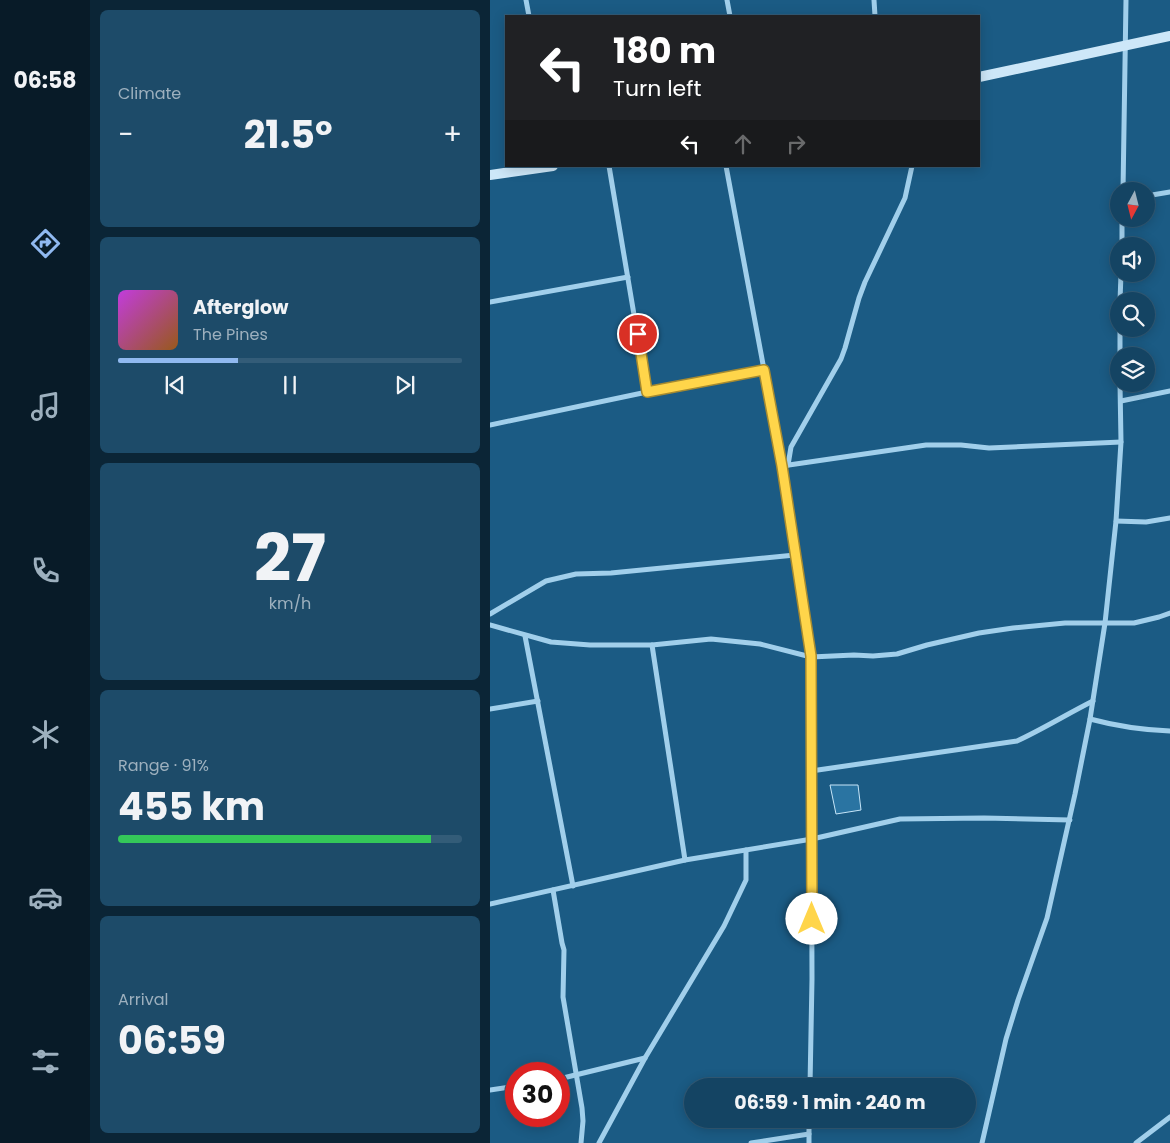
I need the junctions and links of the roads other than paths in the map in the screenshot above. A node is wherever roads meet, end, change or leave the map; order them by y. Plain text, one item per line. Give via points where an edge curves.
1 (526, 0) edge
2 (727, 0) edge
3 (874, 0) edge
4 (1126, 0) edge
5 (529, 15) edge
6 (730, 15) edge
7 (875, 15) edge
8 (1170, 36) edge
9 (1126, 45) junction
10 (980, 78) edge
11 (546, 167) edge
12 (609, 167) edge
13 (726, 167) edge
14 (912, 167) edge
15 (490, 175) edge
16 (1123, 182) edge
17 (1170, 192) edge
18 (1155, 194) edge
19 (628, 277) junction
20 (490, 302) edge
21 (764, 370) junction
22 (1170, 391) edge
23 (647, 392) junction
24 (1120, 392) edge
25 (1121, 401) junction
26 (490, 425) edge
27 (1121, 442) junction
28 (784, 466) junction
29 (1170, 518) edge
30 (1116, 521) junction
31 (795, 555) junction
32 (1170, 613) edge
33 (490, 614) edge
34 (1105, 623) junction
35 (490, 626) edge
36 (525, 636) junction
37 (652, 645) junction
38 (811, 656) junction
39 (538, 701) junction
40 (1093, 701) junction
41 (490, 709) edge
42 (1090, 719) junction
43 (1170, 731) edge
44 (811, 771) junction
45 (1070, 820) junction
46 (812, 839) junction
47 (746, 850) junction
48 (685, 860) junction
49 (574, 886) junction
50 (553, 890) junction
51 (490, 904) edge
52 (645, 1058) junction
53 (576, 1075) junction
54 (570, 1076) edge
55 (810, 1078) edge
56 (505, 1088) edge
57 (490, 1090) edge
58 (1170, 1118) edge
59 (809, 1128) edge
60 (809, 1134) junction
61 (581, 1143) edge
62 (599, 1143) edge
63 (751, 1143) edge
64 (809, 1143) edge
65 (982, 1143) edge
66 (1136, 1143) edge

1 - 5 street
2 - 6 street
3 - 7 street
4 - 9 street
8 - 9 street
9 - 10 street
9 - 16 street
11 - 15 street
12 - 19 street
13 - 21 street
14 - 28 street via 905,198 864,282 841,359 791,447
17 - 18 street
19 - 20 street
19 - 23 street
21 - 23 street
21 - 28 street
22 - 25 street
23 - 26 street
24 - 25 street
25 - 27 street
27 - 28 street via 989,448 926,444
27 - 30 street
28 - 31 street
29 - 30 street via 1146,522
30 - 34 street
31 - 33 street via 576,574 546,581
31 - 38 street
32 - 34 street via 1134,623
34 - 38 street via 1065,623 979,633 897,654
34 - 40 street
35 - 36 street
36 - 37 street via 590,645
36 - 39 street
37 - 38 street via 711,639 760,644
37 - 48 street
38 - 44 street
39 - 41 street
39 - 49 street
40 - 42 street
40 - 44 street via 1017,741
42 - 43 street
42 - 45 street
44 - 46 street
45 - 46 street via 900,819
45 - 65 street via 1047,918 1006,1039
46 - 47 street
46 - 55 street
47 - 48 street
47 - 52 street via 746,880 735,904
48 - 49 street
49 - 50 street
50 - 51 street
50 - 53 street via 564,950 563,997
52 - 53 street
52 - 62 street
53 - 54 street
53 - 61 street via 583,1120
56 - 57 street
58 - 66 street
59 - 60 street
60 - 63 street
60 - 64 street

